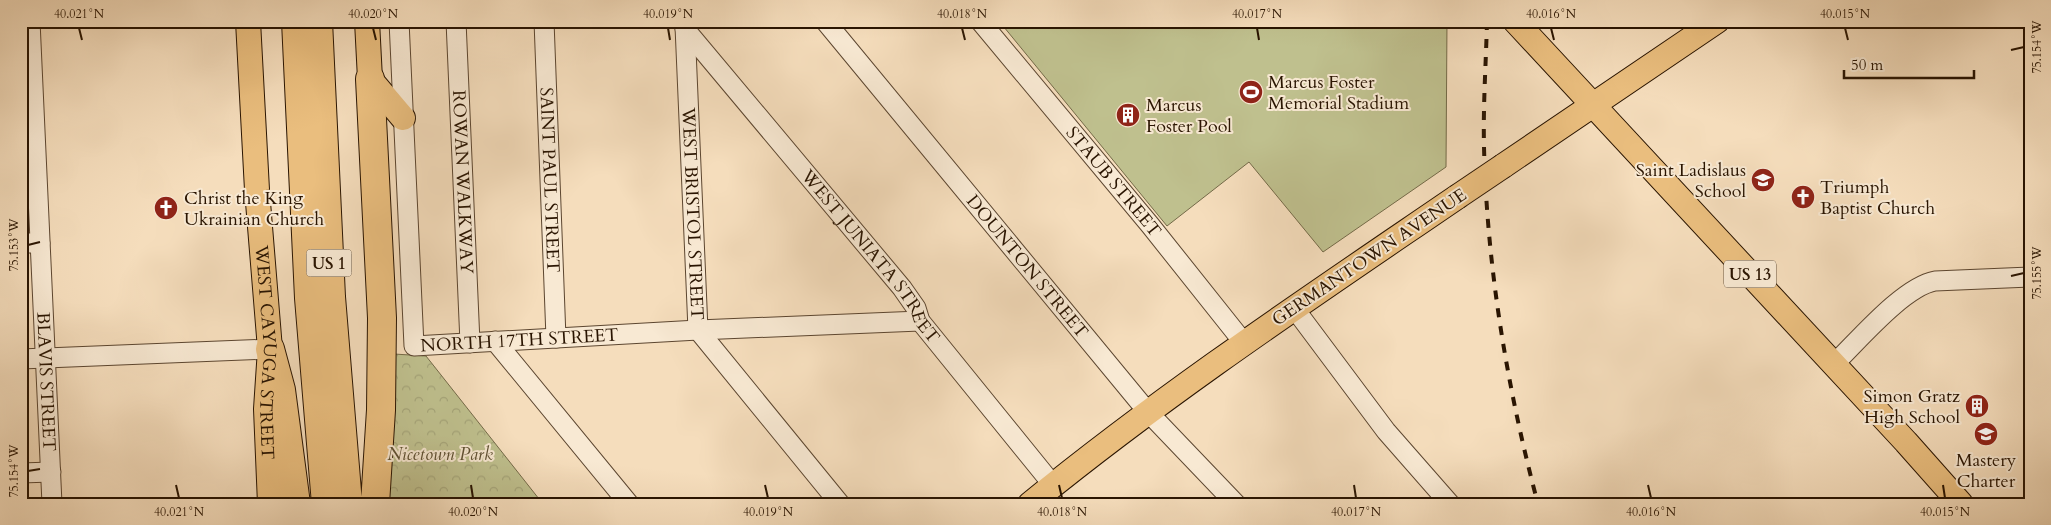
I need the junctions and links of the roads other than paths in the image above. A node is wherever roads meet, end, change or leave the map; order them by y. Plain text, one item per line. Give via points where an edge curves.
1 (30, 21) edge
2 (248, 21) edge
3 (296, 21) edge
4 (318, 21) edge
5 (367, 21) edge
6 (399, 21) edge
7 (456, 21) edge
8 (544, 21) edge
9 (825, 21) edge
10 (980, 21) edge
11 (1516, 21) edge
12 (1717, 21) edge
13 (685, 25) edge
14 (370, 79) junction
15 (1593, 106) junction
16 (403, 118) junction
17 (29, 135) edge
18 (40, 243) junction
19 (21, 244) edge
20 (2030, 277) edge
21 (1294, 308) junction
22 (920, 321) junction
23 (698, 330) junction
24 (556, 338) junction
25 (494, 341) junction
26 (470, 343) junction
27 (1244, 343) junction
28 (270, 349) junction
29 (45, 358) junction
30 (21, 359) edge
31 (1834, 364) junction
32 (1147, 411) junction
33 (51, 472) junction
34 (21, 473) edge
35 (1053, 485) junction
36 (52, 504) edge
37 (270, 504) edge
38 (296, 504) edge
39 (326, 504) edge
40 (348, 504) edge
41 (375, 504) edge
42 (629, 504) edge
43 (840, 504) edge
44 (1030, 504) edge
45 (1236, 504) edge
46 (1450, 504) edge
47 (1961, 504) edge

1 - 17 street, BLAVIS STREET
2 - 28 main road, WEST CAYUGA STREET
3 - 39 highway, US 1 via 309,298
4 - 40 highway, US 1 via 331,297
5 - 14 main road
6 - 16 street, NORTH 17TH STREET
7 - 26 street, ROWAN WALKWAY
8 - 24 street, SAINT PAUL STREET
9 - 32 street, DOUNTON STREET
10 - 27 street, STAUB STREET
11 - 15 main road, US 13
12 - 15 main road, GERMANTOWN AVENUE
13 - 22 street, WEST JUNIATA STREET via 902,288 916,308
13 - 23 street, WEST BRISTOL STREET
14 - 16 main road
14 - 41 highway via 382,337 380,448
15 - 21 main road, GERMANTOWN AVENUE, bridge
15 - 31 main road, US 13
16 - 26 street, NORTH 17TH STREET via 414,346
17 - 18 street, BLAVIS STREET
18 - 19 street
18 - 29 street, BLAVIS STREET
20 - 31 street via 1935,281 1922,285 1892,307
21 - 27 main road, GERMANTOWN AVENUE
21 - 46 street via 1386,432
22 - 23 street, NORTH 17TH STREET
22 - 35 street, WEST JUNIATA STREET
23 - 24 street, NORTH 17TH STREET
23 - 43 street, WEST BRISTOL STREET
24 - 25 street, NORTH 17TH STREET
25 - 26 street, NORTH 17TH STREET
25 - 42 street
27 - 32 main road, GERMANTOWN AVENUE
28 - 29 street
28 - 37 main road, WEST CAYUGA STREET via 266,409
28 - 38 highway via 281,390
29 - 30 street
29 - 33 street, BLAVIS STREET
31 - 47 main road, US 13
32 - 35 main road, GERMANTOWN AVENUE
32 - 45 street, DOUNTON STREET
33 - 34 street
33 - 36 street, BLAVIS STREET
35 - 44 main road, GERMANTOWN AVENUE

